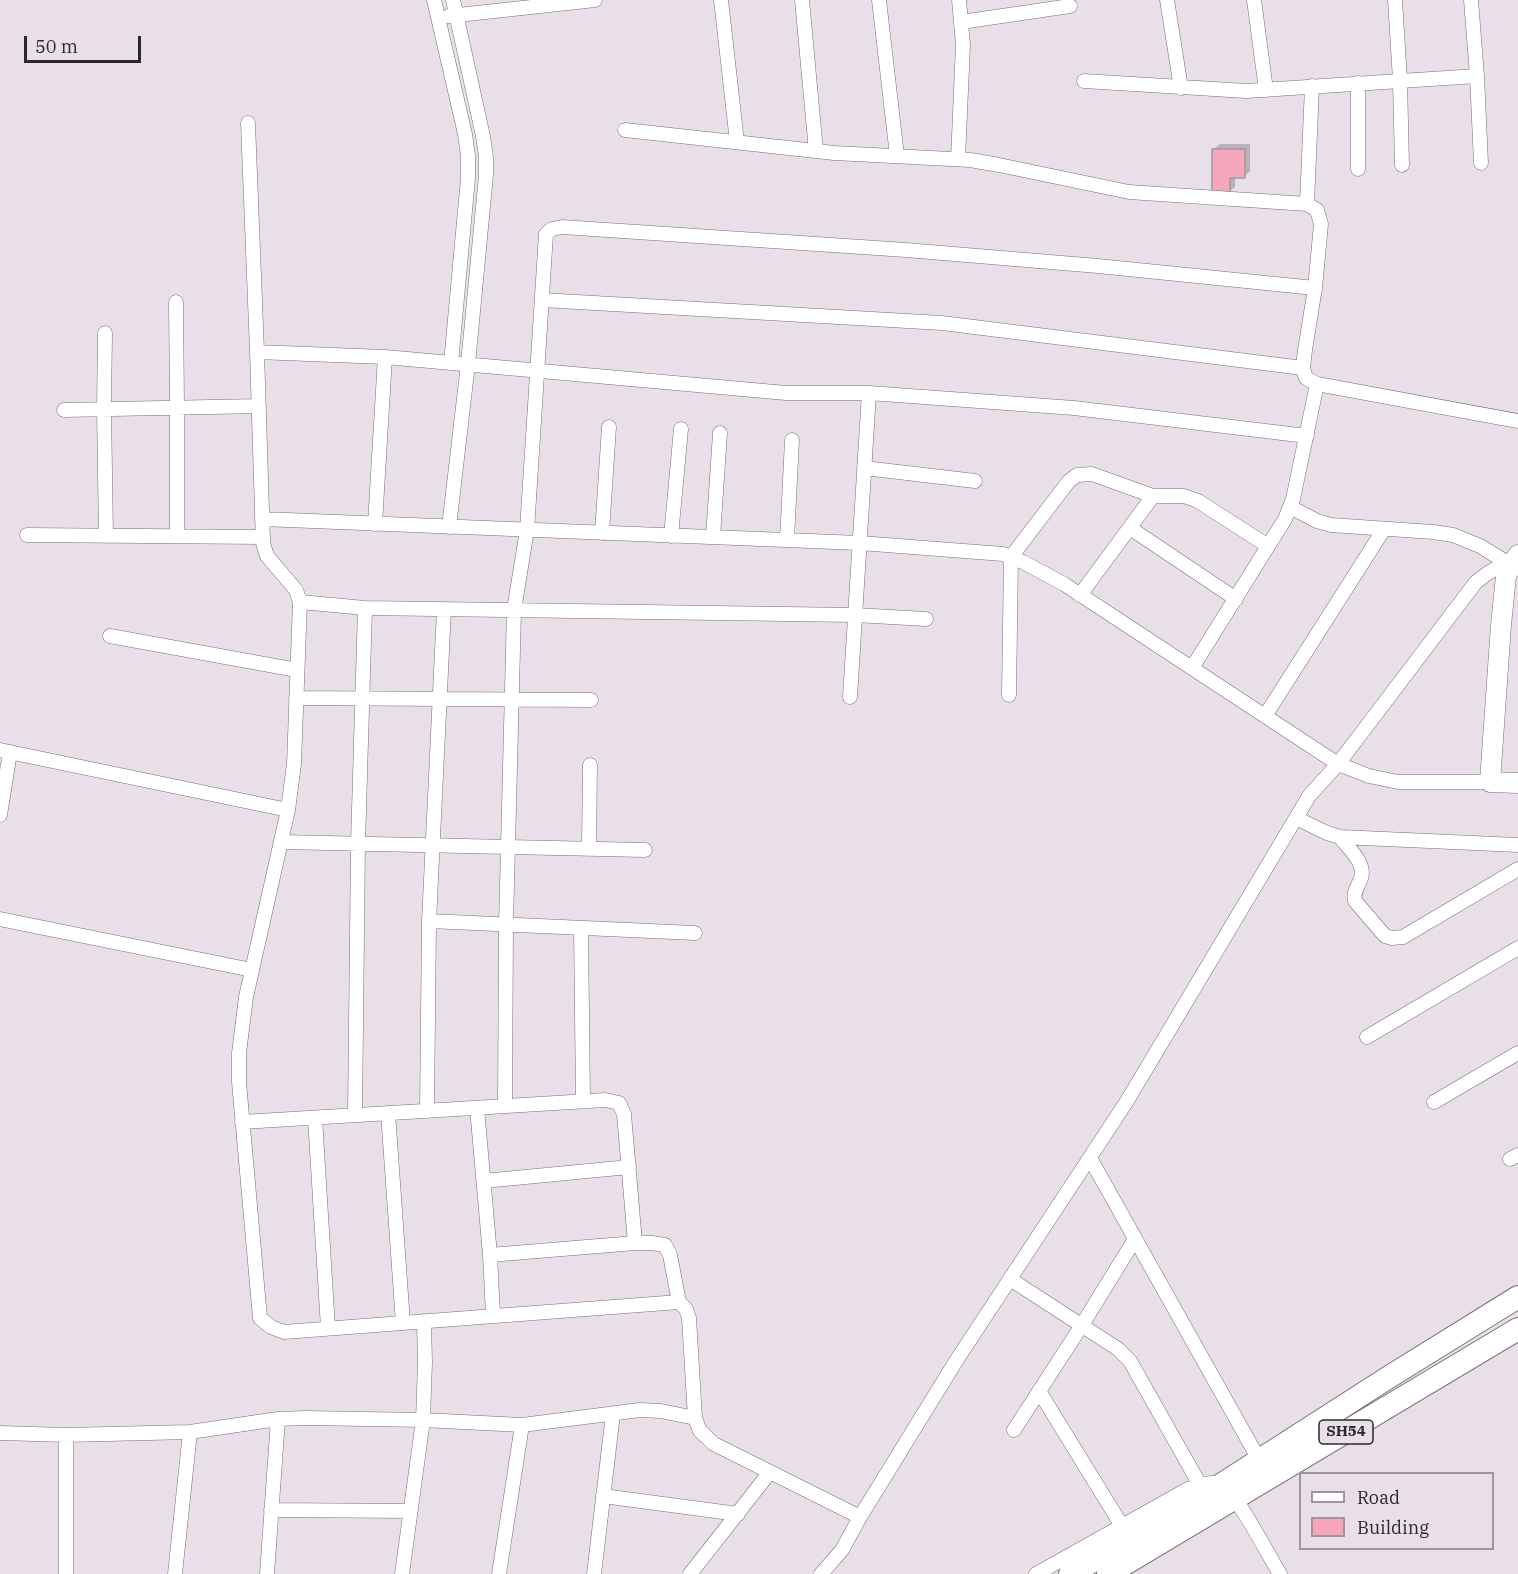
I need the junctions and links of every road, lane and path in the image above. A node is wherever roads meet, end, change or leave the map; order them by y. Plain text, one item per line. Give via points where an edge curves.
1 (434, 0) edge
2 (453, 0) edge
3 (595, 0) edge
4 (721, 0) edge
5 (802, 0) edge
6 (879, 0) edge
7 (959, 0) edge
8 (1167, 0) edge
9 (1254, 0) edge
10 (1395, 0) edge
11 (1471, 0) edge
12 (1070, 6) dead end
13 (456, 15) junction
14 (438, 18) junction
15 (961, 22) junction
16 (1477, 76) junction
17 (1400, 80) junction
18 (1084, 81) dead end
19 (1358, 83) junction
20 (1312, 86) junction
21 (1181, 88) junction
22 (1266, 90) junction
23 (248, 123) dead end
24 (625, 130) dead end
25 (737, 142) junction
26 (816, 151) junction
27 (897, 156) junction
28 (958, 159) junction
29 (1481, 163) dead end
30 (1402, 165) dead end
31 (1358, 169) dead end
32 (1307, 204) junction
33 (1315, 288) junction
34 (542, 300) junction
35 (176, 302) dead end
36 (105, 333) dead end
37 (257, 352) junction
38 (385, 357) junction
39 (451, 363) junction
40 (468, 364) junction
41 (1303, 368) junction
42 (537, 371) junction
43 (1317, 384) junction
44 (869, 393) junction
45 (258, 406) junction
46 (177, 408) junction
47 (104, 409) junction
48 (64, 410) dead end
49 (1518, 421) edge
50 (609, 427) dead end
51 (681, 429) dead end
52 (720, 433) dead end
53 (1307, 436) junction
54 (792, 440) dead end
55 (864, 468) junction
56 (975, 481) dead end
57 (1153, 496) junction
58 (1290, 507) junction
59 (262, 519) junction
60 (375, 524) junction
61 (448, 527) junction
62 (1130, 528) junction
63 (1384, 529) junction
64 (527, 530) junction
65 (602, 533) junction
66 (27, 535) dead end
67 (106, 536) junction
68 (177, 536) junction
69 (670, 536) junction
70 (262, 537) junction
71 (713, 537) junction
72 (787, 540) junction
73 (860, 543) junction
74 (1268, 546) junction
75 (1011, 557) junction
76 (1513, 565) edge
77 (1080, 595) junction
78 (1236, 599) junction
79 (300, 602) junction
80 (365, 608) junction
81 (444, 609) junction
82 (514, 610) junction
83 (855, 615) junction
84 (926, 619) dead end
85 (110, 636) dead end
86 (1192, 668) junction
87 (297, 670) junction
88 (1009, 695) dead end
89 (850, 697) dead end
90 (296, 698) junction
91 (363, 699) junction
92 (439, 699) junction
93 (512, 700) junction
94 (591, 700) dead end
95 (1265, 716) junction
96 (5, 751) edge
97 (1338, 764) junction
98 (590, 765) dead end
99 (1490, 782) junction
100 (1518, 783) edge
101 (288, 810) junction
102 (0, 814) edge
103 (1296, 818) junction
104 (1340, 837) junction
105 (281, 842) junction
106 (358, 843) junction
107 (432, 845) junction
108 (1518, 845) edge
109 (508, 847) junction
110 (589, 849) junction
111 (645, 850) dead end
112 (1518, 868) edge
113 (0, 919) edge
114 (429, 921) junction
115 (506, 924) junction
116 (581, 928) junction
117 (695, 933) dead end
118 (1518, 948) edge
119 (252, 970) junction
120 (1367, 1037) dead end
121 (1518, 1053) edge
122 (583, 1101) junction
123 (1434, 1102) dead end
124 (505, 1106) junction
125 (477, 1108) junction
126 (427, 1111) junction
127 (388, 1113) junction
128 (355, 1115) junction
129 (315, 1118) junction
130 (242, 1122) junction
131 (1090, 1158) junction
132 (629, 1167) junction
133 (484, 1180) junction
134 (1135, 1239) junction
135 (635, 1243) junction
136 (490, 1255) junction
137 (1010, 1279) junction
138 (1518, 1297) edge
139 (679, 1302) junction
140 (494, 1316) junction
141 (424, 1321) junction
142 (403, 1323) junction
143 (1082, 1325) junction
144 (328, 1328) junction
145 (1518, 1329) edge
146 (1389, 1377) junction
147 (1039, 1392) junction
148 (1402, 1398) junction
149 (613, 1414) junction
150 (696, 1418) junction
151 (278, 1419) junction
152 (423, 1420) junction
153 (522, 1425) junction
154 (1014, 1430) dead end
155 (190, 1432) junction
156 (0, 1433) edge
157 (66, 1435) junction
158 (1264, 1469) junction
159 (770, 1472) junction
160 (1200, 1485) junction
161 (1229, 1491) junction
162 (603, 1496) junction
163 (272, 1510) junction
164 (410, 1511) junction
165 (738, 1514) junction
166 (860, 1517) junction
167 (1122, 1526) junction
168 (1170, 1528) junction
169 (66, 1574) edge
170 (176, 1574) edge
171 (267, 1574) edge
172 (402, 1574) edge
173 (499, 1574) edge
174 (594, 1574) edge
175 (691, 1574) edge
176 (821, 1574) edge
177 (1036, 1574) edge
178 (1070, 1574) edge
179 (1108, 1574) edge
180 (1280, 1574) edge

1 - 14 street
2 - 13 street
3 - 13 street
4 - 25 street
5 - 26 street
6 - 27 street
7 - 15 street
8 - 21 street
9 - 22 street
10 - 17 street
11 - 16 street
12 - 15 street
13 - 14 street
13 - 40 street via 486,157
14 - 39 street via 468,156
15 - 28 street
16 - 17 street
16 - 29 street
17 - 19 street
17 - 30 street
18 - 21 street
19 - 20 street
19 - 31 street
20 - 22 street
20 - 32 street
21 - 22 street
23 - 37 street
24 - 25 street
25 - 26 street
26 - 27 street
27 - 28 street
28 - 32 street via 1129,192
32 - 33 street via 1317,210 1321,224
33 - 34 street via 940,253 562,227 546,234
33 - 41 street
34 - 41 street via 942,323
34 - 42 street
35 - 46 street
36 - 47 street
37 - 38 street
37 - 45 street
38 - 39 street
38 - 60 street
39 - 40 street
40 - 42 street
40 - 61 street
41 - 43 street via 1306,378
42 - 44 street via 786,393
42 - 64 street
43 - 49 street
43 - 53 street
44 - 53 street via 1074,408
44 - 55 street
45 - 46 street
45 - 59 street
46 - 47 street
46 - 68 street
47 - 48 street
47 - 67 street
50 - 65 street
51 - 69 street
52 - 71 street
53 - 58 street
54 - 72 street
55 - 56 street
55 - 73 street
57 - 62 street
57 - 74 street via 1184,496 1198,501
57 - 75 street via 1092,474 1077,475
58 - 63 street via 1331,525
58 - 74 street
59 - 60 street
59 - 70 street
60 - 61 street
61 - 64 street
62 - 77 street
62 - 78 street
63 - 76 street via 1453,535
63 - 95 street
64 - 65 street
64 - 82 street
65 - 69 street
66 - 67 street
67 - 68 street
68 - 70 street
69 - 71 street
70 - 79 street via 267,556 296,590
71 - 72 street
72 - 73 street
73 - 75 street
73 - 83 street
74 - 78 street
75 - 77 street
75 - 88 street
76 - 97 street via 1488,573 1476,582
76 - 99 main road via 1500,636
77 - 86 street
78 - 86 street
79 - 80 street
79 - 87 street
80 - 81 street
80 - 91 street
81 - 82 street
81 - 92 street
82 - 83 street
82 - 93 street
83 - 84 street
83 - 89 street
85 - 87 street
86 - 95 street
87 - 90 street
90 - 91 street
90 - 101 street
91 - 92 street
91 - 106 street
92 - 93 street
92 - 107 street
93 - 94 street
93 - 109 street
95 - 97 street
96 - 101 street
96 - 102 street
97 - 99 street via 1398,782
97 - 103 street via 1309,796
98 - 110 street
99 - 100 main road
101 - 105 street
103 - 104 street
103 - 131 street
104 - 108 street
104 - 112 street via 1362,868 1355,900 1385,936 1392,938 1403,937
105 - 106 street
105 - 119 street
106 - 107 street
106 - 128 street
107 - 109 street
107 - 114 street
109 - 110 street
109 - 115 street
110 - 111 street
113 - 119 street
114 - 115 street
114 - 126 street
115 - 116 street
115 - 124 street
116 - 117 street
116 - 122 street
118 - 120 street
119 - 130 street via 239,1053
121 - 123 street
122 - 124 street
122 - 132 street via 619,1103 624,1114
124 - 125 street
125 - 126 street
125 - 133 street
126 - 127 street
127 - 128 street
127 - 142 street
128 - 129 street
129 - 130 street
129 - 144 street
130 - 144 street via 260,1318 284,1332
131 - 134 street
131 - 137 street
132 - 133 street
132 - 135 street
133 - 136 street
134 - 143 street
134 - 158 street
135 - 136 street
135 - 139 street via 665,1245
136 - 140 street
137 - 143 street
137 - 166 street
138 - 146 main road, SH54
139 - 140 street
139 - 150 street via 689,1318
140 - 141 street
141 - 142 street
141 - 152 street
142 - 144 street
143 - 147 street
143 - 160 street via 1130,1361
145 - 148 main road, SH54
146 - 148 main road
146 - 158 main road, SH54
147 - 154 street
147 - 167 street
148 - 158 main road, SH54
149 - 150 street via 661,1411
149 - 153 street
149 - 162 street
150 - 159 street via 700,1431 714,1444
151 - 152 street
151 - 155 street
151 - 163 street
152 - 153 street
152 - 164 street
153 - 173 street
155 - 157 street
155 - 170 street
156 - 157 street
157 - 169 street
158 - 161 main road, SH54
159 - 165 street
159 - 166 street
160 - 161 street via 1211,1483
160 - 167 street
161 - 168 main road, SH54
161 - 180 street
162 - 165 street
162 - 174 street
163 - 164 street
163 - 171 street
164 - 172 street
165 - 175 street
166 - 176 street via 842,1550
167 - 177 street
168 - 178 main road, SH54
168 - 179 main road, SH54

